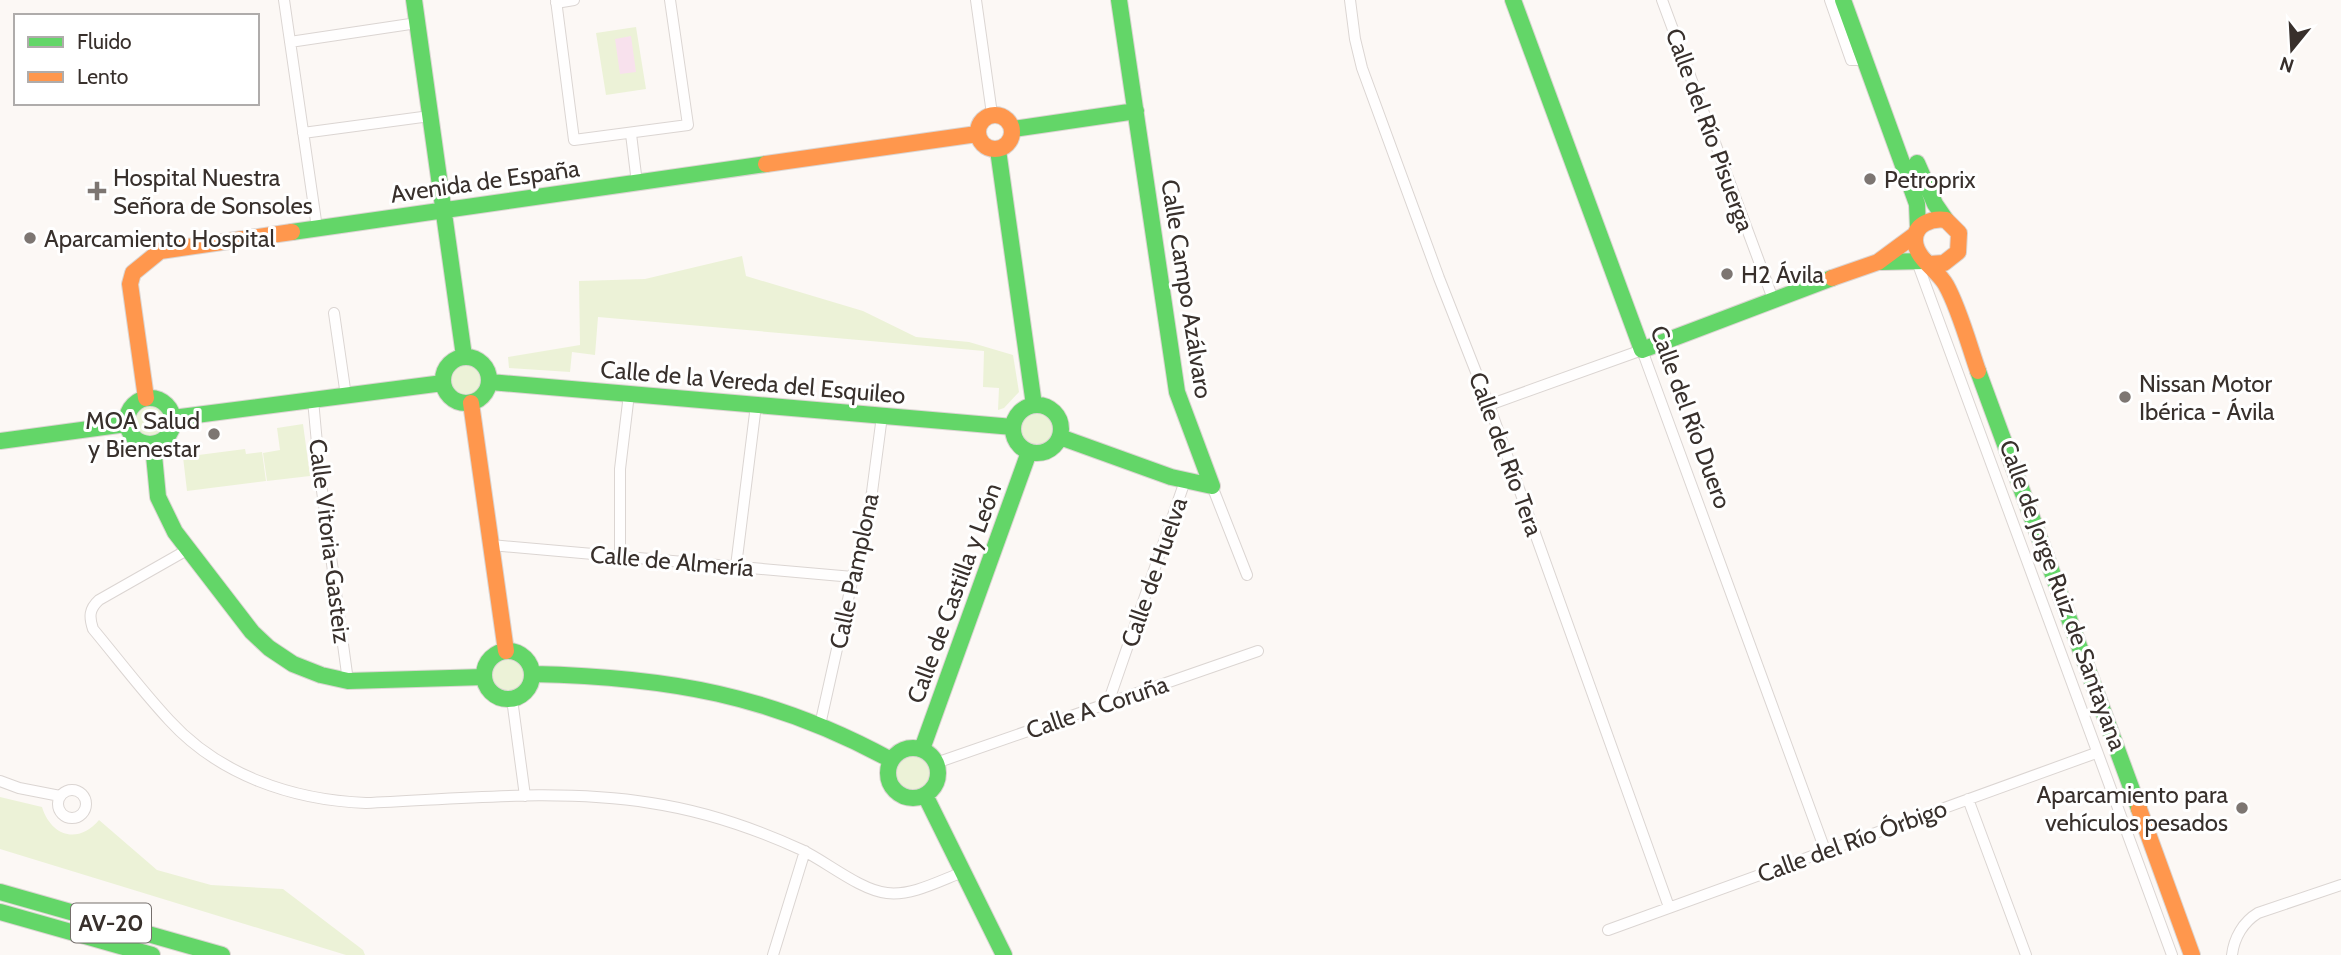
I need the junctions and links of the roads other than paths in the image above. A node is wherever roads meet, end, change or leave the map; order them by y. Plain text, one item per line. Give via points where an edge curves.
1 (284, 0) edge
2 (414, 0) edge
3 (574, 0) edge
4 (670, 0) edge
5 (976, 0) edge
6 (1119, 0) edge
7 (1350, 0) edge
8 (1513, 0) edge
9 (1662, 0) edge
10 (1830, 0) edge
11 (1843, 0) edge
12 (1857, 0) edge
13 (556, 1) edge
14 (418, 23) junction
15 (290, 42) junction
16 (1865, 60) junction
17 (1136, 111) junction
18 (992, 114) junction
19 (430, 116) junction
20 (1014, 129) junction
21 (303, 133) junction
22 (631, 134) junction
23 (977, 134) junction
24 (998, 150) junction
25 (638, 183) junction
26 (444, 210) junction
27 (1946, 220) junction
28 (317, 228) junction
29 (1920, 250) junction
30 (1957, 254) junction
31 (1878, 262) junction
32 (1773, 299) junction
33 (334, 313) dead end
34 (1642, 350) junction
35 (464, 356) junction
36 (490, 382) junction
37 (443, 383) junction
38 (629, 394) junction
39 (346, 396) junction
40 (146, 398) junction
41 (313, 400) junction
42 (471, 403) junction
43 (756, 405) junction
44 (1034, 405) junction
45 (1489, 405) junction
46 (882, 416) junction
47 (173, 418) junction
48 (126, 424) junction
49 (1013, 428) junction
50 (1060, 436) junction
51 (0, 440) edge
52 (153, 445) junction
53 (1030, 452) junction
54 (1185, 481) junction
55 (1212, 486) junction
56 (491, 545) junction
57 (187, 550) junction
58 (620, 556) junction
59 (736, 566) junction
60 (1247, 575) dead end
61 (853, 577) junction
62 (506, 651) junction
63 (1258, 651) dead end
64 (533, 674) junction
65 (484, 677) junction
66 (348, 681) junction
67 (512, 699) junction
68 (1108, 703) junction
69 (820, 725) junction
70 (922, 750) junction
71 (2096, 752) junction
72 (891, 760) junction
73 (936, 763) junction
74 (0, 781) edge
75 (925, 795) junction
76 (60, 796) dead end
77 (525, 796) junction
78 (1968, 799) junction
79 (1825, 850) junction
80 (804, 851) junction
81 (963, 872) junction
82 (2341, 884) edge
83 (0, 892) edge
84 (1669, 907) junction
85 (0, 912) edge
86 (1608, 930) dead end
87 (2232, 953) edge
88 (152, 955) edge
89 (222, 955) edge
90 (774, 955) edge
91 (1004, 955) edge
92 (2026, 955) edge
93 (2172, 955) edge
94 (2192, 955) edge
95 (2206, 955) edge

1 - 15 street
2 - 14 main road
3 - 13 street
4 - 22 street via 688,125
5 - 18 street
6 - 17 main road, Calle Campo Azálvaro
7 - 45 street, Calle del Río Tera via 1362,68
8 - 34 main road, Calle del Río Duero
9 - 32 street, Calle del Río Pisuerga
10 - 16 street, Calle de Jorge Ruiz de Santayana via 1851,60
11 - 16 main road, Calle de Jorge Ruiz de Santayana
12 - 27 main road, Calle de Jorge Ruiz de Santayana via 1925,183
13 - 22 street via 574,140
14 - 15 street
14 - 19 main road
15 - 21 street
16 - 29 main road, Calle de Jorge Ruiz de Santayana via 1917,204
17 - 20 main road
17 - 55 main road, Calle Campo Azálvaro via 1178,392
18 - 20 main road via 1006,117
18 - 23 main road via 981,121
19 - 21 street
19 - 26 main road
20 - 24 main road via 1010,143
21 - 28 street
22 - 25 street
23 - 24 main road via 984,146
23 - 25 main road, Avenida de España
24 - 44 main road
25 - 26 main road, Avenida de España
26 - 28 main road, Avenida de España
26 - 35 main road
27 - 29 main road via 1931,219
27 - 30 main road, Calle de Jorge Ruiz de Santayana via 1959,233
28 - 40 main road, Avenida de España via 160,251 133,273 130,284
29 - 30 main road via 1945,263
29 - 31 main road
29 - 31 main road
29 - 71 street, Calle de Jorge Ruiz de Santayana
29 - 94 main road, Calle de Jorge Ruiz de Santayana via 1947,286
30 - 95 main road, Calle de Jorge Ruiz de Santayana via 1959,281
31 - 32 main road
32 - 34 main road
33 - 39 street
34 - 45 street
34 - 79 street, Calle del Río Duero
35 - 36 main road via 477,359 487,369
35 - 37 main road via 444,371
36 - 38 main road, Calle de la Vereda del Esquileo
36 - 42 main road via 480,399
37 - 39 main road
37 - 42 main road via 448,395
38 - 43 main road, Calle de la Vereda del Esquileo
38 - 58 street via 620,469
39 - 41 main road
40 - 47 main road via 159,399
40 - 48 main road via 128,412
41 - 47 main road
41 - 66 street, Calle Vitoria-Gasteiz
42 - 56 main road
43 - 46 main road, Calle de la Vereda del Esquileo
43 - 59 street
44 - 49 main road via 1016,417
44 - 50 main road via 1055,414
45 - 84 street, Calle del Río Tera
46 - 49 main road, Calle de la Vereda del Esquileo
46 - 61 street, Calle Pamplona via 872,492
47 - 52 main road via 172,430
48 - 51 main road
48 - 52 main road via 141,443
49 - 53 main road via 1020,447
50 - 53 main road via 1042,453
50 - 54 main road
52 - 57 main road via 158,497
53 - 70 main road, Calle de Castilla y León
54 - 55 main road
54 - 68 street, Calle de Huelva
55 - 60 street, Calle Campo Azálvaro
56 - 58 street, Calle de Almería
56 - 62 main road
57 - 66 main road via 269,648 321,676
57 - 77 street via 99,600 89,618 93,629 170,721 214,758 273,788 335,802
58 - 59 street, Calle de Almería
59 - 61 street, Calle de Almería
61 - 69 street, Calle Pamplona
62 - 64 main road via 519,653
62 - 65 main road via 494,655
63 - 68 street, Calle A Coruña
64 - 67 main road via 523,695
64 - 69 main road via 610,676 700,688
65 - 66 main road
65 - 67 main road via 488,690 499,698
67 - 77 street
68 - 73 street, Calle A Coruña
69 - 72 main road
70 - 72 main road via 910,748
70 - 73 main road
71 - 78 street, Calle del Río Órbigo
71 - 93 street, Calle de Jorge Ruiz de Santayana
72 - 75 main road via 891,785 912,798
73 - 75 main road via 938,776
74 - 76 street
75 - 81 main road
77 - 80 street via 613,798 677,807 730,821
78 - 79 street, Calle del Río Órbigo
78 - 92 street
79 - 84 street, Calle del Río Órbigo
80 - 81 street via 884,893 917,889
80 - 90 street
81 - 91 main road
82 - 87 street via 2258,913 2241,929
83 - 89 main road, AV-20
84 - 86 street, Calle del Río Órbigo
85 - 88 main road, AV-20

